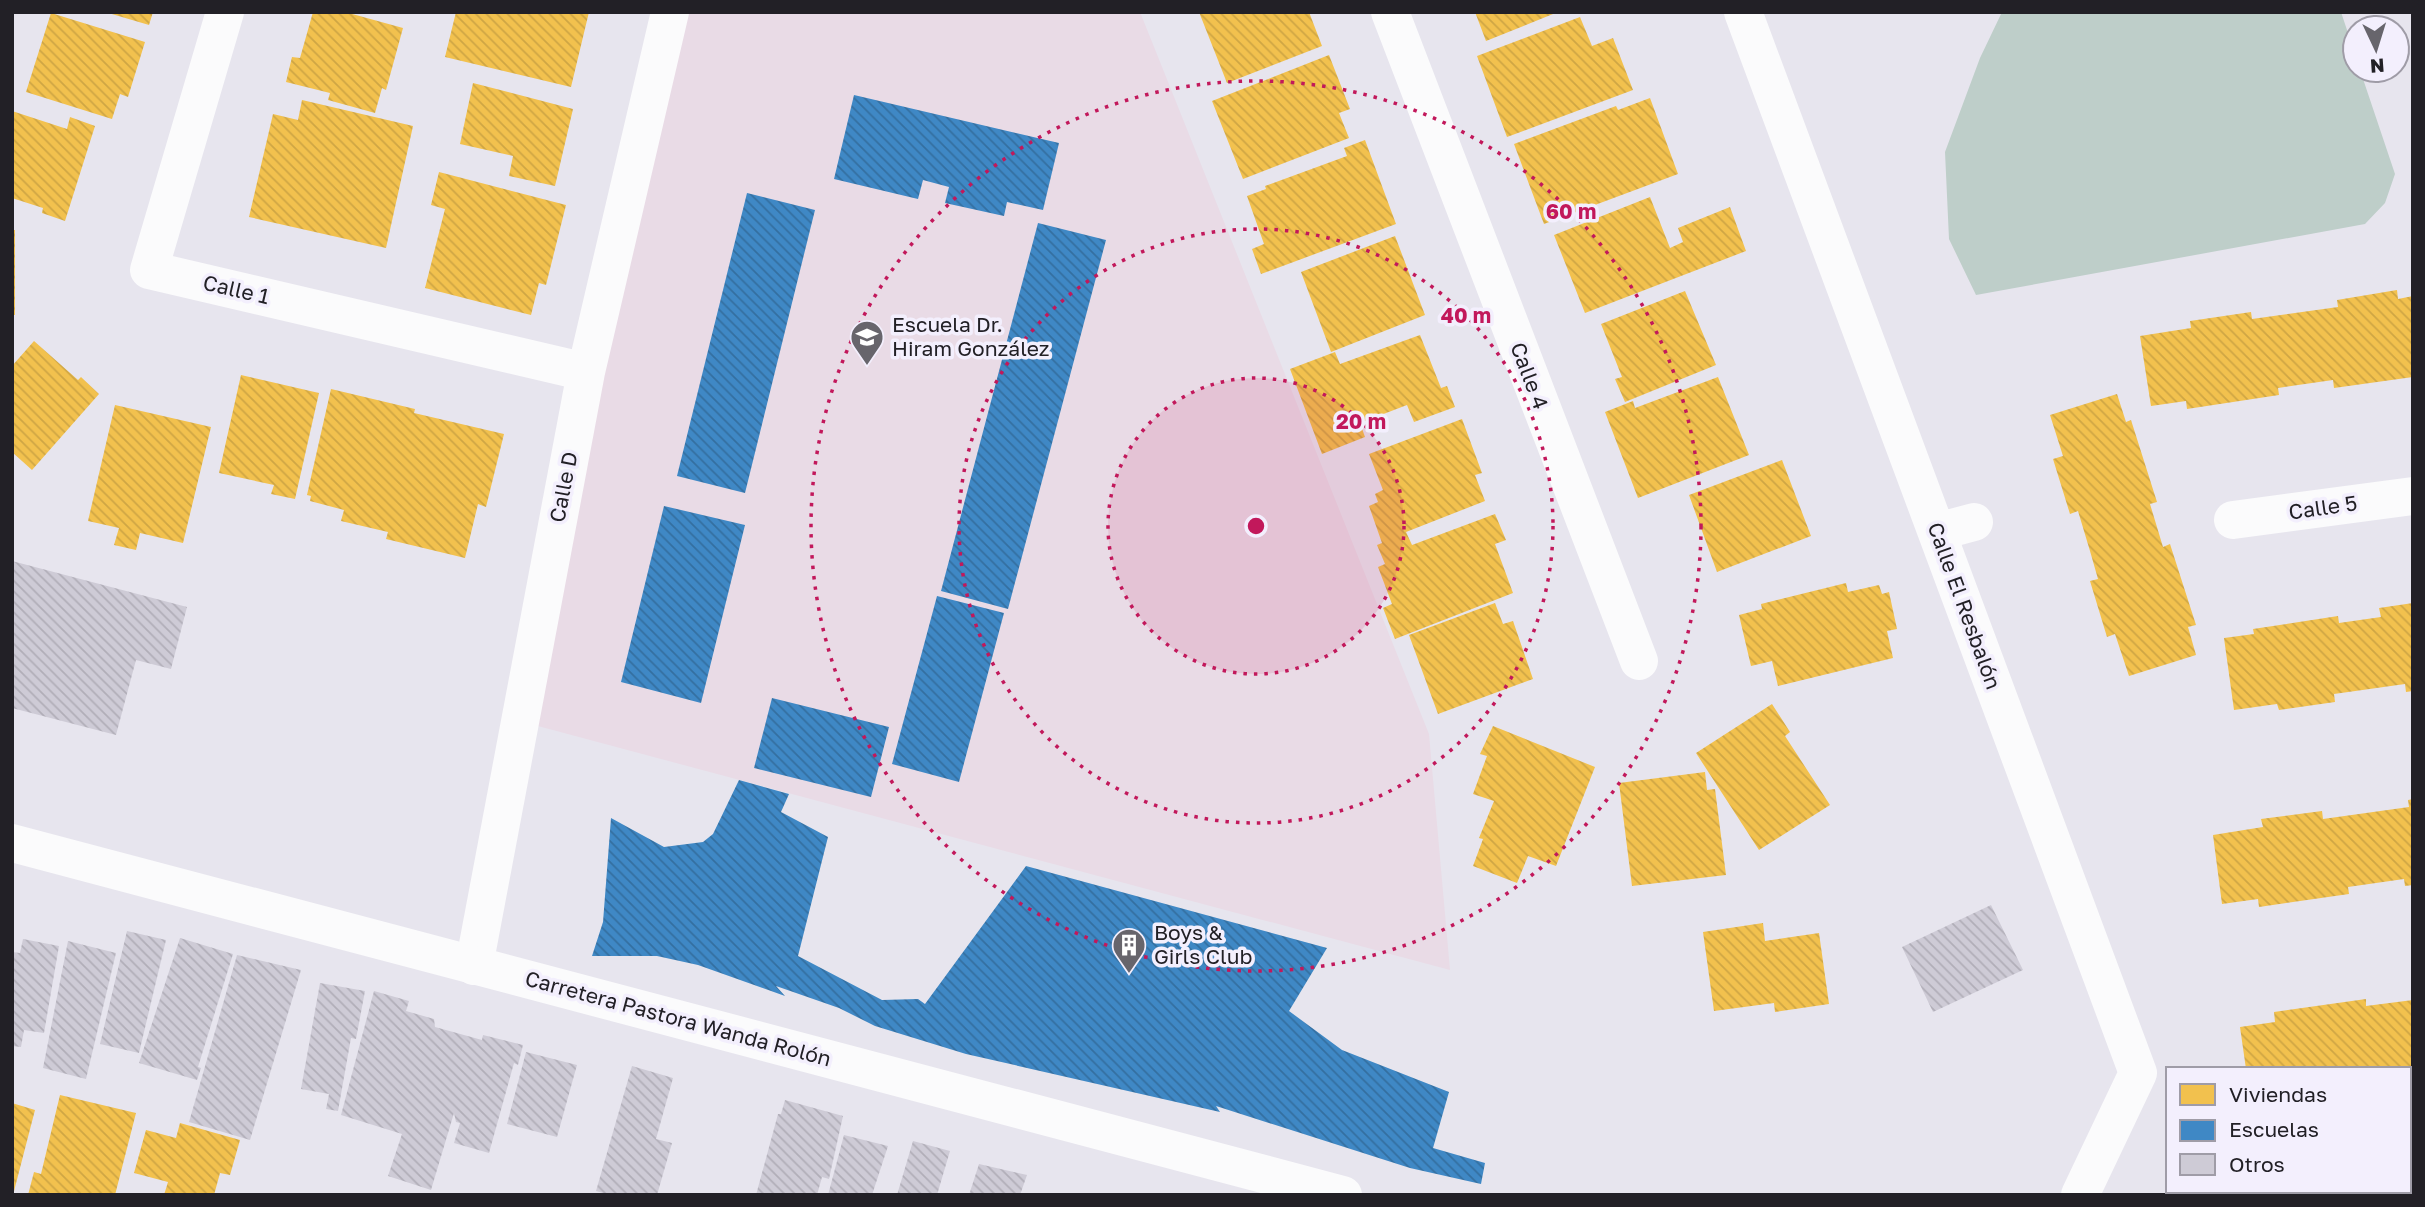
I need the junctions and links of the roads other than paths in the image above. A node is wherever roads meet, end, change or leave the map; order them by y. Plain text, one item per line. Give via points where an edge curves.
1 (225, 12) edge
2 (670, 12) edge
3 (1390, 12) edge
4 (1743, 12) edge
5 (586, 372) junction
6 (2413, 496) edge
7 (2233, 520) dead end
8 (1974, 522) dead end
9 (1937, 532) junction
10 (1639, 661) dead end
11 (12, 843) edge
12 (474, 965) junction
13 (1343, 1195) edge
14 (2080, 1195) edge

1 - 5 street, Calle 1 via 149,270
2 - 5 street, Calle D
3 - 10 street, Calle 4
4 - 9 street, Calle El Resbalón
5 - 12 street, Calle D
6 - 7 street, Calle 5
8 - 9 street
9 - 14 street, Calle El Resbalón via 2138,1073
11 - 12 street, Carretera Pastora Wanda Rolón
12 - 13 street, Carretera Pastora Wanda Rolón

